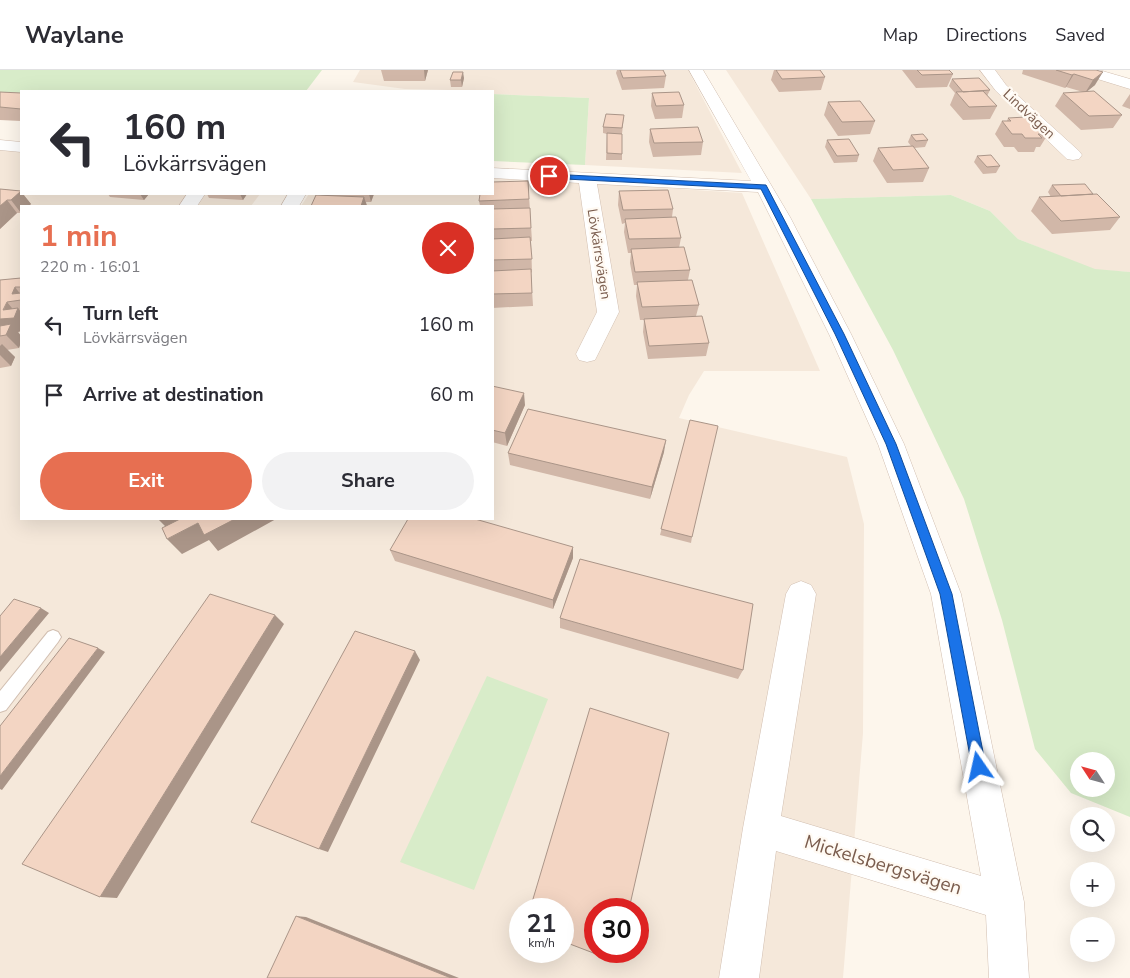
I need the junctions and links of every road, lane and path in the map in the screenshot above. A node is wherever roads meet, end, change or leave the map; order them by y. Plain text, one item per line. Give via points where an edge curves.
1 (696, 70) edge
2 (988, 70) edge
3 (1083, 70) edge
4 (1130, 84) edge
5 (0, 145) edge
6 (20, 146) edge
7 (1073, 155) dead end
8 (494, 173) edge
9 (587, 178) junction
10 (763, 187) junction
11 (588, 354) dead end
12 (801, 594) dead end
13 (54, 637) dead end
14 (0, 704) edge
15 (761, 828) junction
16 (1005, 902) junction
17 (739, 978) edge
18 (1009, 978) edge

1 - 10 street
2 - 7 street, Lindvägen via 1000,88
3 - 4 street
5 - 6 street
8 - 9 street
9 - 10 street
9 - 11 street, Lövkärrsvägen via 608,312
10 - 16 street via 840,334 891,444 946,594
12 - 15 street
13 - 14 lane
15 - 16 street, Mickelsbergsvägen
15 - 17 street
16 - 18 street

